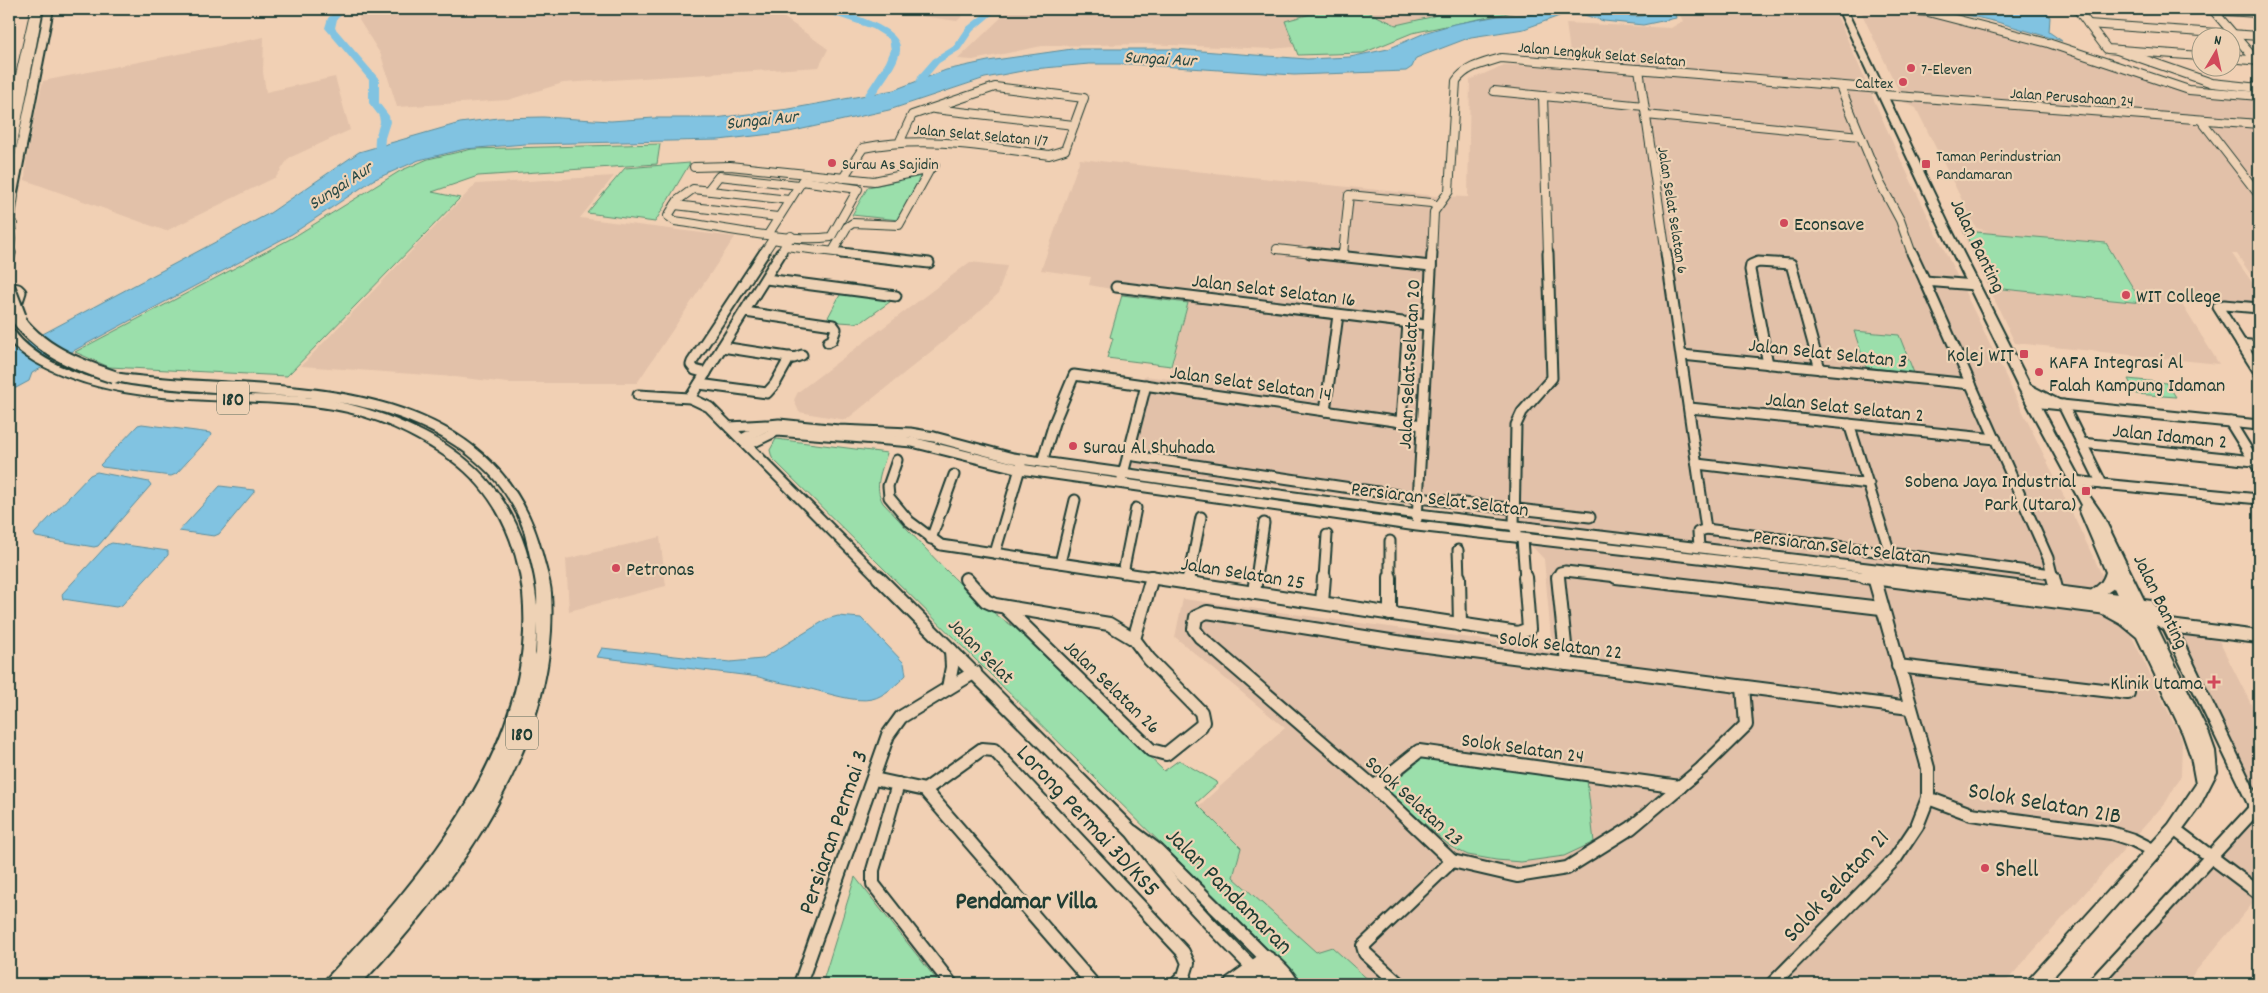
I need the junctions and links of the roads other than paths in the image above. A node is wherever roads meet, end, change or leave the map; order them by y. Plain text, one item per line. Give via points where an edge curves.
1 (34, 9) edge
2 (39, 9) edge
3 (50, 9) edge
4 (1895, 9) edge
5 (2077, 9) edge
6 (2191, 9) edge
7 (2212, 10) edge
8 (1846, 11) edge
9 (2259, 13) edge
10 (2088, 24) junction
11 (2228, 28) edge
12 (2190, 31) edge
13 (2240, 34) edge
14 (2259, 36) edge
15 (2240, 41) edge
16 (2113, 50) junction
17 (2190, 55) edge
18 (2240, 59) edge
19 (2258, 62) edge
20 (1638, 72) junction
21 (1840, 86) junction
22 (2259, 88) edge
23 (1494, 92) dead end
24 (1882, 92) junction
25 (1543, 96) junction
26 (2259, 96) edge
27 (928, 109) junction
28 (1645, 110) junction
29 (2201, 120) junction
30 (9, 124) edge
31 (2259, 124) edge
32 (1074, 126) junction
33 (1860, 136) junction
34 (900, 141) junction
35 (9, 159) edge
36 (694, 167) dead end
37 (18, 175) junction
38 (843, 178) junction
39 (803, 180) junction
40 (708, 190) junction
41 (2259, 195) edge
42 (789, 200) junction
43 (674, 205) junction
44 (1437, 206) junction
45 (9, 208) edge
46 (778, 217) junction
47 (9, 230) edge
48 (769, 233) junction
49 (788, 241) junction
50 (1277, 249) dead end
51 (833, 251) junction
52 (1343, 256) junction
53 (9, 257) edge
54 (929, 263) dead end
55 (1431, 266) junction
56 (766, 279) junction
57 (1925, 281) junction
58 (1975, 285) junction
59 (9, 286) edge
60 (1116, 287) dead end
61 (896, 296) dead end
62 (9, 305) edge
63 (2259, 308) edge
64 (9, 309) edge
65 (745, 312) junction
66 (1338, 314) junction
67 (1408, 323) junction
68 (1427, 325) junction
69 (27, 333) junction
70 (10, 335) edge
71 (828, 342) dead end
72 (2241, 344) junction
73 (2259, 346) edge
74 (722, 347) junction
75 (802, 355) dead end
76 (1682, 355) junction
77 (790, 357) junction
78 (1768, 364) junction
79 (1820, 369) junction
80 (2259, 372) edge
81 (706, 373) junction
82 (699, 384) junction
83 (1971, 384) junction
84 (1146, 385) junction
85 (2024, 387) junction
86 (638, 395) dead end
87 (690, 398) junction
88 (2032, 402) junction
89 (2059, 405) junction
90 (1690, 408) junction
91 (1325, 411) junction
92 (1401, 421) junction
93 (2230, 422) junction
94 (1849, 424) junction
95 (1422, 425) junction
96 (2259, 425) edge
97 (730, 427) junction
98 (2045, 427) junction
99 (771, 429) junction
100 (1996, 439) junction
101 (745, 442) junction
102 (2082, 443) junction
103 (1128, 454) junction
104 (466, 456) junction
105 (760, 456) junction
106 (898, 460) dead end
107 (1042, 462) junction
108 (1022, 464) junction
109 (1698, 464) junction
110 (2257, 465) edge
111 (1123, 473) junction
112 (954, 475) dead end
113 (2074, 481) junction
114 (1120, 484) junction
115 (1868, 484) junction
116 (2102, 484) junction
117 (1418, 498) junction
118 (1075, 500) dead end
119 (2259, 500) edge
120 (1136, 508) dead end
121 (1515, 509) junction
122 (1418, 514) junction
123 (1201, 517) dead end
124 (1590, 517) dead end
125 (1264, 523) dead end
126 (1417, 526) junction
127 (1514, 526) junction
128 (1706, 529) junction
129 (1327, 535) dead end
130 (931, 539) junction
131 (1522, 539) junction
132 (1390, 541) dead end
133 (1557, 543) junction
134 (1699, 547) junction
135 (1458, 550) dead end
136 (995, 553) junction
137 (1890, 553) junction
138 (1060, 563) junction
139 (2119, 572) junction
140 (1123, 573) junction
141 (1872, 573) junction
142 (2052, 574) junction
143 (1152, 577) junction
144 (966, 579) dead end
145 (1188, 583) junction
146 (2057, 592) junction
147 (1254, 593) junction
148 (2093, 597) junction
149 (1322, 603) junction
150 (2136, 607) junction
151 (1006, 608) junction
152 (1881, 608) junction
153 (2104, 608) junction
154 (1207, 612) joint
155 (1390, 614) junction
156 (1460, 625) junction
157 (2169, 626) junction
158 (2259, 638) edge
159 (1134, 640) junction
160 (2148, 644) junction
161 (951, 650) junction
162 (1567, 664) junction
163 (1898, 666) junction
164 (975, 672) junction
165 (948, 688) junction
166 (1743, 688) junction
167 (2128, 694) dead end
168 (1910, 708) junction
169 (874, 779) junction
170 (2203, 783) junction
171 (898, 784) junction
172 (1374, 787) junction
173 (1680, 787) junction
174 (925, 790) junction
175 (1928, 798) junction
176 (2174, 829) junction
177 (2153, 850) junction
178 (2212, 858) junction
179 (1452, 861) junction
180 (2259, 893) edge
181 (1265, 974) edge
182 (333, 984) edge
183 (350, 984) edge
184 (800, 984) edge
185 (951, 984) edge
186 (1093, 984) edge
187 (1176, 984) edge
188 (1233, 984) edge
189 (1292, 984) edge
190 (1399, 984) edge
191 (1772, 984) edge
192 (2036, 984) edge
193 (2094, 984) edge

1 - 30 street
2 - 35 main road
3 - 37 street
3 - 45 main road
4 - 26 street via 1928,12 2048,42 2190,90
5 - 10 street
6 - 7 street
7 - 9 street
7 - 11 street
8 - 24 main road, Jalan Banting
10 - 12 street
10 - 16 street via 2105,49
13 - 14 street
15 - 19 street
16 - 17 street
16 - 22 street via 2212,83
18 - 19 street
20 - 21 street, Jalan Lengkuk Selat Selatan via 1650,70
20 - 28 street, Jalan Selat Selatan 6
20 - 44 street, Jalan Lengkuk Selat Selatan via 1501,58 1459,75 1449,191
21 - 24 street, Jalan Lengkuk Selat Selatan
21 - 33 street
23 - 25 street
24 - 29 street, Jalan Perusahaan 24
24 - 58 main road, Jalan Banting
25 - 28 street
25 - 121 street via 1552,378 1522,412 1516,425
27 - 32 street
27 - 32 street via 992,87 1084,97
27 - 34 street via 912,115
28 - 33 street
28 - 76 street, Jalan Selat Selatan 6
29 - 31 street, Jalan Perusahaan 24
29 - 41 street
32 - 34 street, Jalan Selat Selatan 1/7 via 1065,150 1049,155 929,141
33 - 57 street
34 - 38 street, Jalan Selat Selatan 1/7 via 862,150
36 - 39 street via 730,166
37 - 47 street
37 - 53 street
38 - 39 street
38 - 51 street via 881,180 932,167 901,224 853,223 847,227
39 - 40 street via 720,176
39 - 42 street
39 - 49 street via 858,190 831,237
40 - 42 street
40 - 43 street via 686,192
42 - 46 street
43 - 46 street
43 - 48 street via 668,216 674,221
44 - 52 street via 1349,195
44 - 55 street, Jalan Selat Selatan 20
46 - 48 street
48 - 49 street
49 - 51 street
49 - 56 street
49 - 81 street via 773,239 692,362 695,370
50 - 52 street
51 - 54 street
52 - 55 street
55 - 68 street, Jalan Selat Selatan 20
56 - 61 street
56 - 65 street
57 - 58 street
57 - 83 street
58 - 85 main road, Jalan Banting
59 - 64 street via 18,289 21,296
59 - 69 street, bridge
60 - 66 street, Jalan Selat Selatan 16
62 - 69 main road, 180, bridge
63 - 72 street via 2218,307
65 - 71 street via 834,325 833,338
65 - 74 street
66 - 67 street, Jalan Selat Selatan 16
66 - 91 street
67 - 68 street, Jalan Selat Selatan 16
67 - 92 street
68 - 95 street, Jalan Selat Selatan 20
69 - 104 main road, 180, bridge via 81,366 114,377 177,386 301,392 361,401 437,428
70 - 104 main road, 180 via 37,359 83,380 159,395 286,400 347,408 393,422
72 - 73 street
72 - 80 street
74 - 77 street
74 - 81 street
75 - 77 street
76 - 78 street, Jalan Selat Selatan 3
76 - 90 street, Jalan Selat Selatan 6
77 - 82 street via 767,393
78 - 79 street, Jalan Selat Selatan 3
78 - 79 street via 1750,270 1751,265 1758,262 1791,264
79 - 83 street, Jalan Selat Selatan 3
81 - 82 street
82 - 87 street
83 - 100 street
84 - 91 street, Jalan Selat Selatan 14
84 - 103 street
84 - 107 street, Jalan Selat Selatan 14 via 1074,375
85 - 88 main road, Jalan Banting
85 - 89 main road
86 - 87 street, Jalan Selat
87 - 97 street, Jalan Selat via 709,407
88 - 89 street
88 - 98 main road, Jalan Banting
89 - 93 street
89 - 98 main road via 2047,415
89 - 102 street
90 - 94 street, Jalan Selat Selatan 2
90 - 109 street, Jalan Selat Selatan 6
91 - 92 street, Jalan Selat Selatan 14
92 - 95 street, Jalan Selat Selatan 14
93 - 96 street
93 - 110 street
94 - 100 street, Jalan Selat Selatan 2
94 - 115 street
95 - 117 street, Jalan Selat Selatan 20
97 - 99 street
97 - 101 street, Jalan Selat
98 - 113 main road, Jalan Banting
99 - 101 street, Persiaran Selat Selatan
99 - 105 street
99 - 108 street, Persiaran Selat Selatan via 924,444
100 - 142 street
101 - 105 street, Jalan Selat
102 - 110 street, Jalan Idaman 2
102 - 116 street
103 - 111 street
103 - 117 street
104 - 182 main road, 180 via 516,531 526,567 532,620 522,686 500,751 476,803 417,890 390,924
104 - 183 main road, 180 via 489,466 512,494 535,544 546,604 543,658 527,719 513,756 465,844 423,902
105 - 161 street, Jalan Selat
106 - 130 street, Jalan Selatan 25 via 887,489 888,497 905,518
107 - 108 street, Persiaran Selat Selatan
107 - 111 street, Persiaran Selat Selatan
108 - 114 street, Persiaran Selat Selatan
108 - 136 street
109 - 115 street
109 - 128 street, Jalan Selat Selatan 6
111 - 114 street
111 - 122 street, Persiaran Selat Selatan
112 - 130 street
113 - 116 street
113 - 139 main road, Jalan Banting via 2083,497 2086,513
114 - 126 street, Persiaran Selat Selatan
115 - 137 street
116 - 119 street
117 - 121 street
117 - 122 street, Jalan Selat Selatan 20
118 - 138 street
120 - 140 street
121 - 124 street
121 - 127 street
122 - 126 street, Jalan Selat Selatan 20
122 - 127 street, Persiaran Selat Selatan
123 - 145 street
125 - 147 street
126 - 131 street, Persiaran Selat Selatan
127 - 133 street via 1521,535
127 - 134 street, Persiaran Selat Selatan
128 - 134 street via 1698,532
128 - 137 street
129 - 149 street
130 - 136 street, Jalan Selatan 25 via 941,545
131 - 133 street, Persiaran Selat Selatan
131 - 156 street, Jalan Selatan 25 via 1528,629 1518,634
132 - 155 street
133 - 141 street, Persiaran Selat Selatan
134 - 141 street, Persiaran Selat Selatan
135 - 156 street
136 - 138 street, Jalan Selatan 25
137 - 142 street
138 - 140 street, Jalan Selatan 25
139 - 148 main road via 2108,587
139 - 150 main road, Jalan Banting
139 - 157 main road via 2140,591 2152,615
140 - 143 street, Jalan Selatan 25
141 - 146 street, Persiaran Selat Selatan
141 - 152 street, Solok Selatan 21
141 - 153 street, Persiaran Selat Selatan
142 - 146 street
143 - 145 street, Jalan Selatan 25
143 - 159 street
144 - 151 street via 986,600
145 - 147 street, Jalan Selatan 25
146 - 148 street, Persiaran Selat Selatan
147 - 149 street, Jalan Selatan 25
148 - 150 street, Persiaran Selat Selatan
149 - 155 street, Jalan Selatan 25
150 - 153 street, Persiaran Selat Selatan
150 - 160 main road, Jalan Banting
150 - 170 main road, Jalan Banting via 2208,751 2210,772
151 - 159 street via 1109,624
151 - 159 street, Jalan Selatan 26 via 1151,750 1166,754 1200,726 1202,712
152 - 162 street via 1564,571 1560,572 1557,580
152 - 163 street, Solok Selatan 21
153 - 160 main road via 2126,620
154 - 162 street, Solok Selatan 22 via 1403,644
154 - 172 street, Solok Selatan 23 via 1196,617 1194,629 1200,637
155 - 156 street, Jalan Selatan 25
157 - 158 street
157 - 178 street via 2254,803 2254,810
160 - 170 main road, Jalan Banting via 2194,744
161 - 164 street, Jalan Selat
161 - 165 street
162 - 166 street, Solok Selatan 22
163 - 167 street
163 - 168 street, Solok Selatan 21
164 - 165 street, Persiaran Permai 3
164 - 181 street, Jalan Selat via 1132,832 1194,907
165 - 169 street, Persiaran Permai 3 via 895,724 888,735
166 - 168 street, Solok Selatan 22
166 - 173 street, Solok Selatan 23 via 1746,725
168 - 175 street, Solok Selatan 21 via 1928,768
169 - 171 street
169 - 184 street, Persiaran Permai 3
170 - 176 main road, Jalan Banting via 2194,802
171 - 174 street
171 - 185 street via 873,870 873,884
172 - 173 street, Solok Selatan 24 via 1418,751
172 - 179 street, Solok Selatan 23
173 - 179 street, Solok Selatan 23 via 1631,828 1567,868 1517,876
174 - 186 street
174 - 187 street, Lorong Permai 3D/KS5 via 982,749 994,750 1183,952 1188,963 1184,976
175 - 177 street, Solok Selatan 21B via 1971,814 2111,833
175 - 191 street, Solok Selatan 21 via 1917,826 1895,860
176 - 177 main road, Jalan Banting
176 - 178 street
177 - 192 main road, Jalan Banting
178 - 180 street
178 - 193 street
179 - 190 street via 1363,946 1365,954
181 - 188 main road
181 - 189 main road, Jalan Pandamaran

